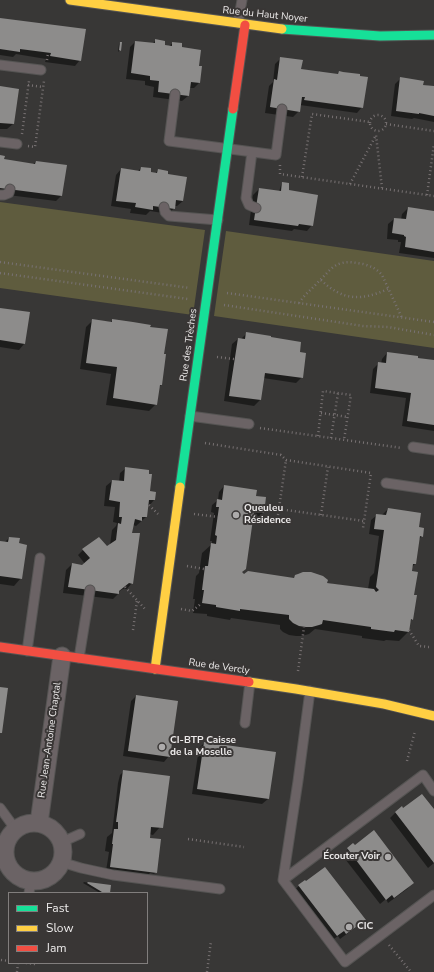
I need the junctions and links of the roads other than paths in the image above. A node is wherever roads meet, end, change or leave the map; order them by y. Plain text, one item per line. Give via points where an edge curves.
1 (70, 0) edge
2 (242, 0) edge
3 (242, 24) junction
4 (434, 34) edge
5 (0, 64) edge
6 (44, 68) road end
7 (175, 94) dead end
8 (282, 109) dead end
9 (0, 142) edge
10 (18, 144) road end
11 (228, 148) junction
12 (252, 152) junction
13 (10, 189) dead end
14 (0, 194) edge
15 (164, 207) dead end
16 (256, 208) dead end
17 (218, 220) junction
18 (190, 416) junction
19 (249, 424) road end
20 (413, 447) road end
21 (434, 450) edge
22 (386, 483) dead end
23 (434, 490) edge
24 (40, 558) dead end
25 (90, 590) dead end
26 (0, 648) edge
27 (27, 651) junction
28 (62, 656) junction
29 (79, 659) junction
30 (155, 669) junction
31 (250, 682) junction
32 (310, 691) junction
33 (430, 714) edge
34 (245, 722) dead end
35 (434, 791) edge
36 (0, 808) edge
37 (39, 823) junction
38 (15, 830) junction
39 (80, 834) dead end
40 (62, 842) junction
41 (3, 849) edge
42 (62, 862) junction
43 (283, 880) junction
44 (30, 887) edge
45 (220, 889) dead end
46 (434, 895) edge

1 - 3 street, Rue du Haut Noyer
2 - 3 lane
3 - 4 street, Rue du Haut Noyer via 380,36
3 - 11 street, Rue des Trèches
5 - 6 lane
7 - 11 lane via 169,141
8 - 12 lane via 276,155
9 - 10 lane
11 - 12 lane
11 - 17 street, Rue des Trèches
12 - 16 lane via 246,198 249,205
13 - 14 lane via 7,194
15 - 17 lane via 169,216
17 - 18 street, Rue des Trèches
18 - 19 lane
18 - 30 street, Rue des Trèches
20 - 21 lane
22 - 23 lane
24 - 27 lane
25 - 29 lane
26 - 27 street, Rue de Vercly
27 - 28 street, Rue de Vercly
28 - 29 street, Rue de Vercly
28 - 37 street, Rue Jean-Antoine Chaptal
29 - 30 street, Rue de Vercly
30 - 31 street, Rue de Vercly
31 - 32 street, Rue de Vercly
31 - 34 lane
32 - 33 street, Rue de Vercly
32 - 43 lane
35 - 43 lane via 423,776
36 - 38 lane
37 - 38 street via 22,825
37 - 40 street via 49,826
38 - 41 street
39 - 40 lane
40 - 42 street
41 - 44 street via 12,870
42 - 44 street via 54,873
42 - 45 lane via 113,874
43 - 46 lane via 345,962

